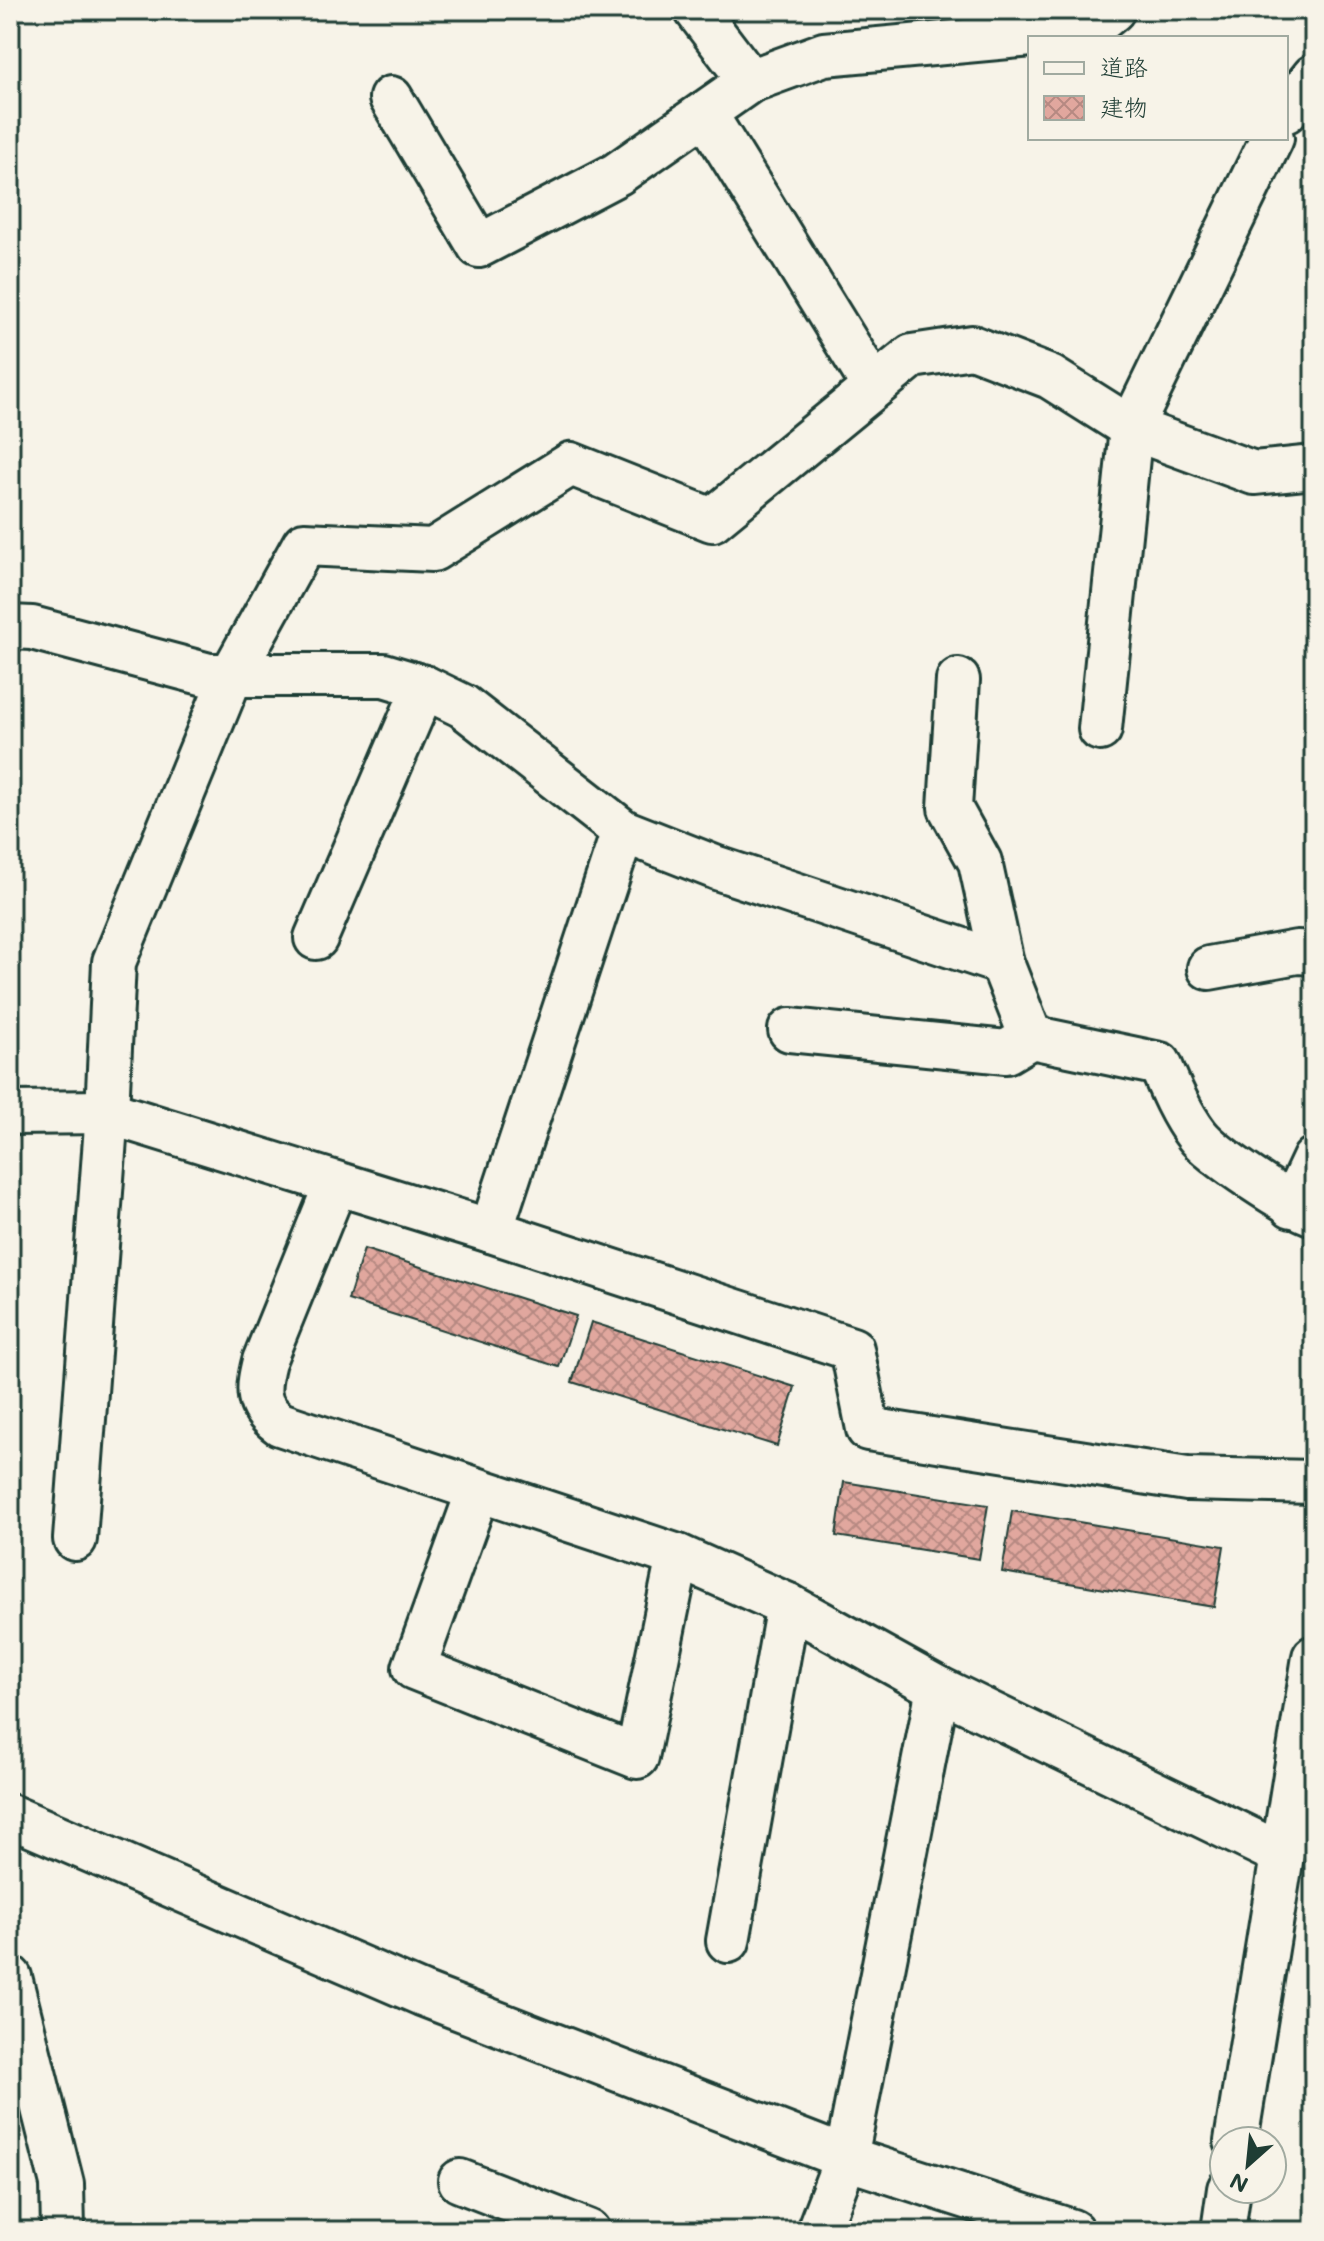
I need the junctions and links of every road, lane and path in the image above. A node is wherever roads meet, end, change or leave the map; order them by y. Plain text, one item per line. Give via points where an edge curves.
1 (696, 10) edge
2 (1113, 10) edge
3 (1314, 76) edge
4 (750, 81) junction
5 (391, 98) dead end
6 (1288, 108) edge
7 (705, 113) junction
8 (1271, 140) edge
9 (874, 387) junction
10 (1131, 428) junction
11 (1314, 467) edge
12 (10, 627) edge
13 (232, 674) junction
14 (958, 680) dead end
15 (424, 687) junction
16 (1100, 729) dead end
17 (623, 831) junction
18 (316, 938) dead end
19 (1314, 953) edge
20 (1002, 963) junction
21 (1209, 968) dead end
22 (790, 1030) dead end
23 (1031, 1037) junction
24 (107, 1112) junction
25 (10, 1113) edge
26 (1314, 1159) edge
27 (335, 1186) junction
28 (1303, 1210) edge
29 (491, 1231) junction
30 (1314, 1482) edge
31 (478, 1491) junction
32 (75, 1539) dead end
33 (678, 1556) junction
34 (788, 1605) junction
35 (1314, 1657) edge
36 (938, 1688) junction
37 (1308, 1732) edge
38 (10, 1816) edge
39 (1281, 1854) junction
40 (728, 1941) dead end
41 (10, 1977) edge
42 (23, 2080) edge
43 (1239, 2125) edge
44 (846, 2158) junction
45 (460, 2181) dead end
46 (1227, 2205) edge
47 (63, 2231) edge
48 (588, 2231) edge
49 (818, 2231) edge
50 (1072, 2231) edge
51 (1223, 2231) edge

1 - 4 street
2 - 4 street via 1102,19 1032,35 824,54
3 - 6 street
4 - 7 street
5 - 7 street via 479,246 617,174
7 - 9 street
8 - 10 street
9 - 10 street via 912,356 972,347 1050,377
9 - 13 street via 712,520 571,464 433,550 304,544
10 - 11 street via 1254,473
10 - 16 street
12 - 13 street via 32,628 209,675
13 - 15 street via 384,675
13 - 24 street via 114,962
14 - 20 street via 950,808 980,862
15 - 17 street via 463,706
15 - 18 street
17 - 20 street via 717,868
17 - 29 street
19 - 21 street
20 - 23 street
22 - 23 street via 1006,1052
23 - 28 street via 1160,1064 1198,1138
24 - 25 street
24 - 27 street
24 - 32 street
26 - 28 street
27 - 29 street
27 - 31 street via 264,1361 257,1389 260,1404 280,1424
29 - 30 street via 852,1349 868,1429 1187,1479
31 - 33 street
31 - 33 street via 414,1668 637,1757
33 - 34 street
34 - 36 street
34 - 40 street
35 - 37 street
36 - 39 street
36 - 44 street
37 - 39 street
38 - 44 street via 422,1994
39 - 43 street
41 - 42 street
42 - 47 street via 62,2184
44 - 49 street
44 - 50 street
45 - 48 street
46 - 51 street

